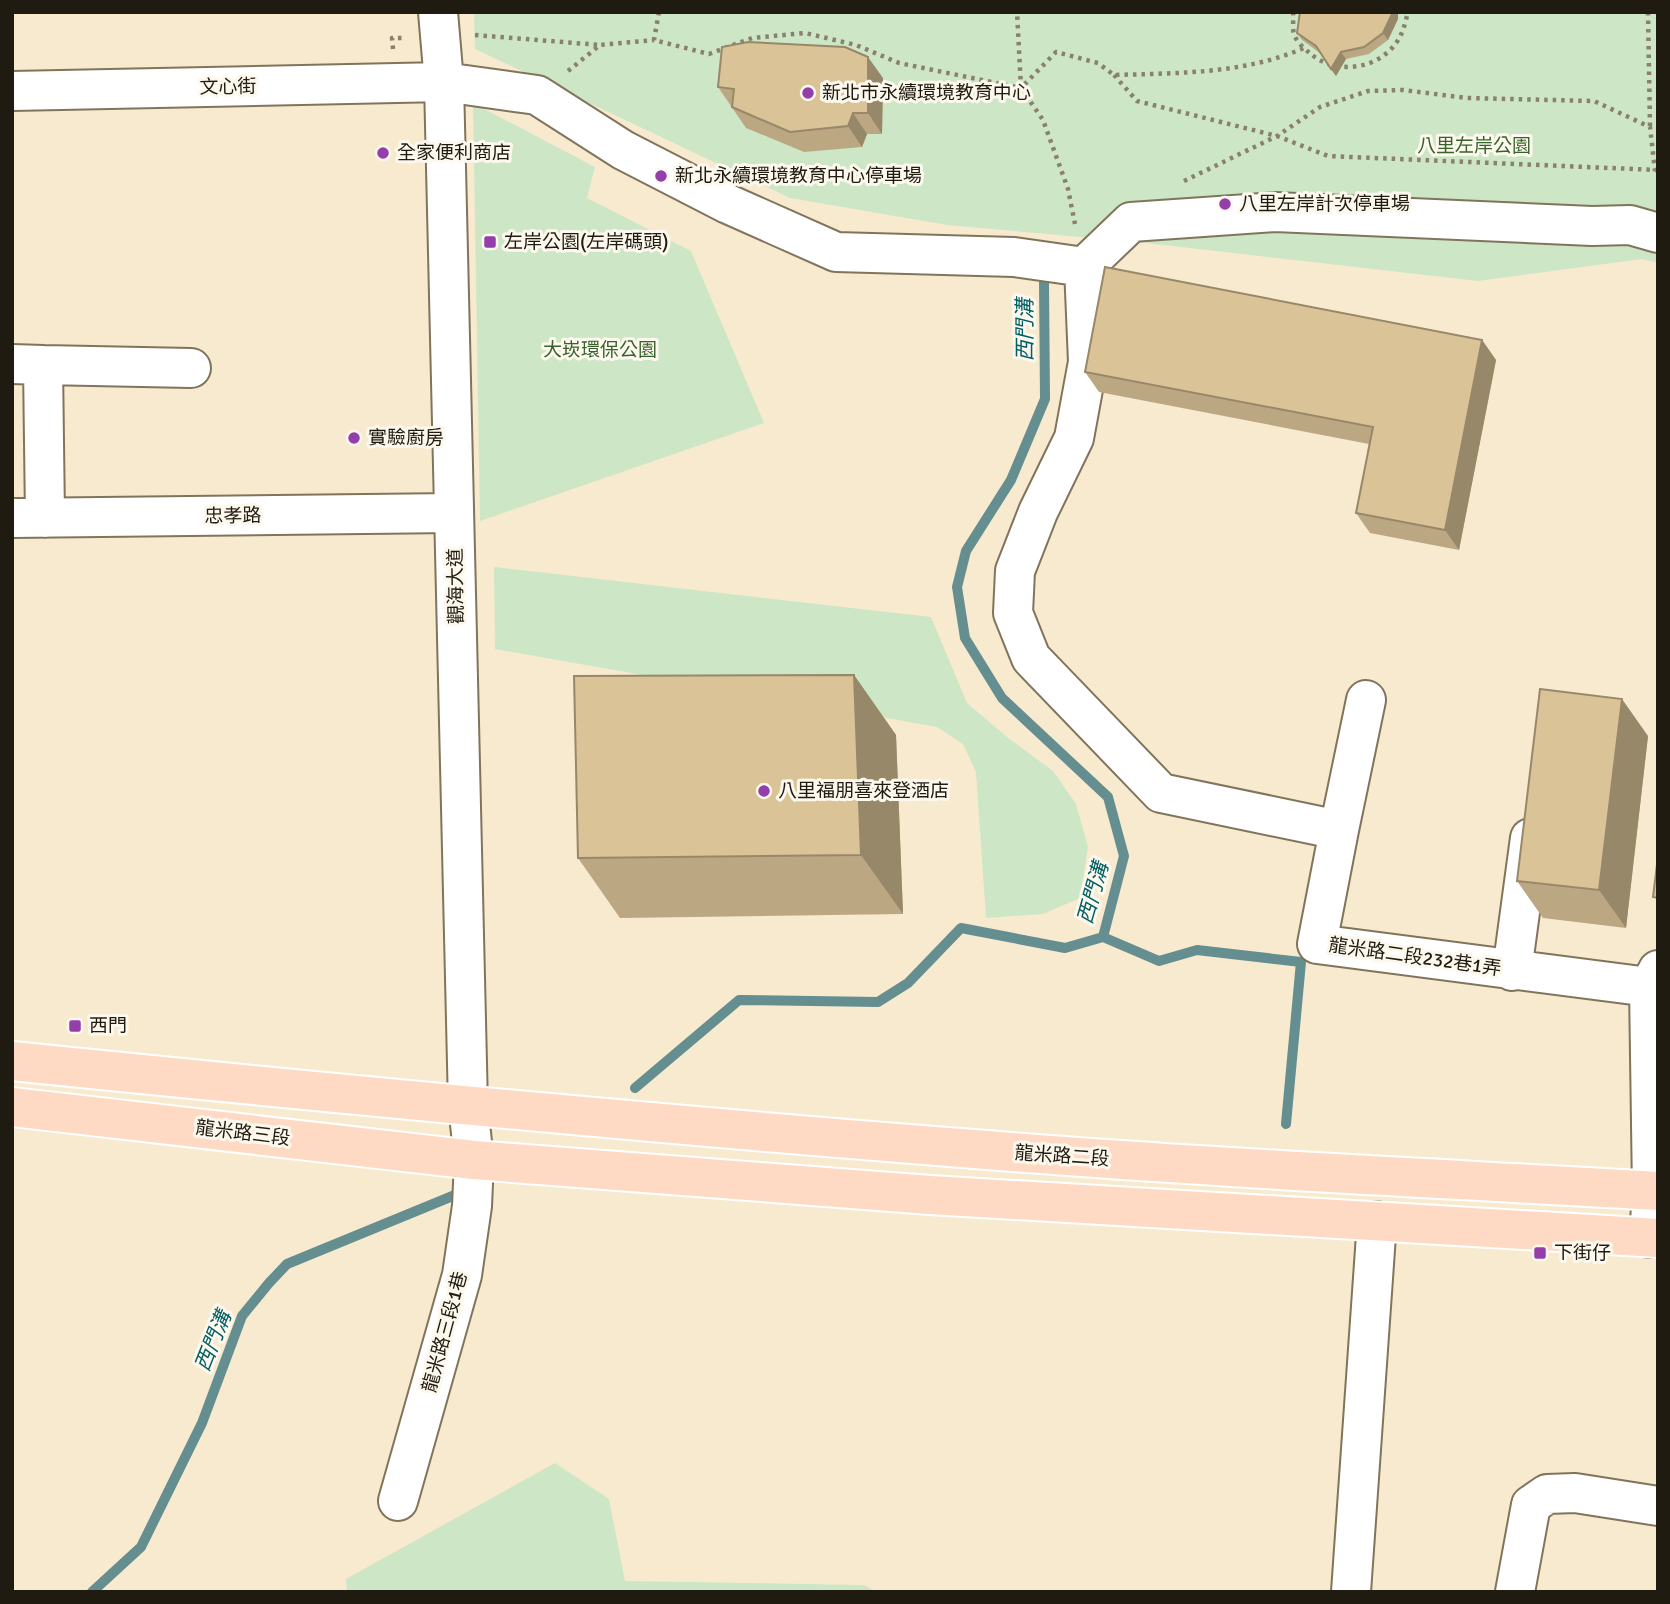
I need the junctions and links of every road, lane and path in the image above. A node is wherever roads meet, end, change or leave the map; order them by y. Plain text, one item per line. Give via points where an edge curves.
1 (438, 12) edge
2 (659, 12) edge
3 (1017, 12) edge
4 (1293, 12) edge
5 (1408, 12) edge
6 (1648, 12) edge
7 (654, 40) junction
8 (1304, 48) junction
9 (1114, 75) junction
10 (444, 82) junction
11 (1021, 88) junction
12 (12, 91) edge
13 (537, 95) junction
14 (1650, 127) junction
15 (1277, 136) junction
16 (1656, 170) edge
17 (1176, 185) dead end
18 (1658, 233) edge
19 (1084, 267) junction
20 (27, 364) edge
21 (191, 368) dead end
22 (454, 513) junction
23 (29, 518) edge
24 (1366, 700) dead end
25 (1534, 806) edge
26 (1339, 830) junction
27 (1512, 971) junction
28 (1653, 979) edge
29 (12, 1061) edge
30 (468, 1106) junction
31 (12, 1107) edge
32 (990, 1151) junction
33 (474, 1160) junction
34 (1655, 1191) edge
35 (989, 1198) junction
36 (1377, 1221) junction
37 (1654, 1238) edge
38 (398, 1501) dead end
39 (1658, 1506) edge
40 (1350, 1592) edge
41 (1515, 1592) edge

1 - 10 street, 觀海大道
2 - 7 path
3 - 11 path
4 - 8 path via 1294,34
5 - 8 path via 1396,44 1368,64 1334,66
6 - 14 path
7 - 11 path via 709,54 752,37 806,33 856,45 899,63
7 - 13 path via 600,44
8 - 9 path via 1276,60 1229,70
9 - 11 path via 1098,63 1056,52
9 - 15 path via 1137,101
10 - 12 street, 文心街
10 - 13 street, 文心街
10 - 22 street, 觀海大道
11 - 19 path via 1043,120 1068,189
13 - 19 street via 623,150 836,252 1014,257
14 - 15 path via 1594,101 1467,99 1392,90 1368,91 1320,107
14 - 16 path
15 - 16 path via 1328,156
15 - 17 path
18 - 19 street via 1630,225 1275,212 1131,222
19 - 26 street via 1088,362 1074,438 1015,571 1013,612 1031,658 1161,793
20 - 21 street
20 - 23 street
22 - 23 street, 忠孝路
22 - 30 street, 觀海大道
24 - 26 street
25 - 27 street
26 - 27 street, 龍米路二段232巷1弄 via 1317,944
27 - 28 street, 龍米路二段232巷1弄
28 - 34 street
29 - 30 main road
30 - 32 main road, 龍米路二段
30 - 33 street, 觀海大道
31 - 33 main road, 龍米路三段
32 - 34 main road, 龍米路二段
32 - 35 main road
33 - 35 main road
33 - 38 street, 龍米路三段1巷 via 462,1275
34 - 37 street
35 - 36 main road
36 - 37 main road
36 - 40 street
39 - 41 street via 1575,1493 1547,1494 1531,1505

